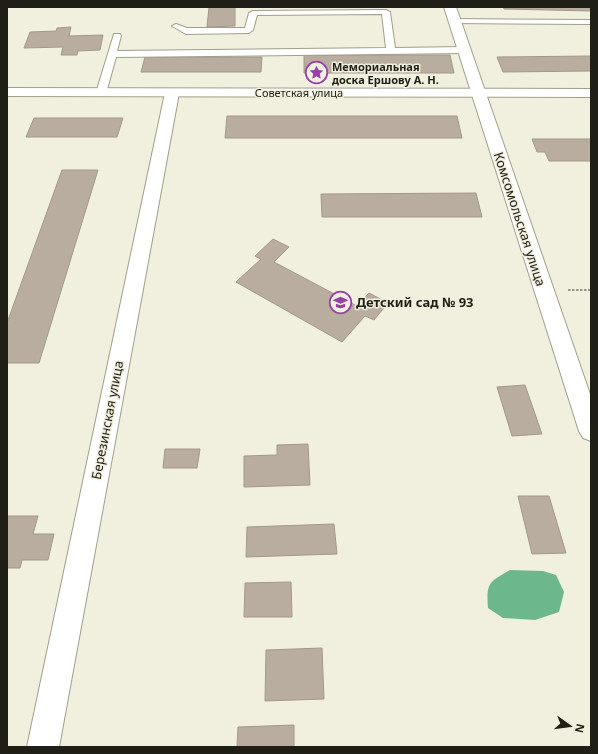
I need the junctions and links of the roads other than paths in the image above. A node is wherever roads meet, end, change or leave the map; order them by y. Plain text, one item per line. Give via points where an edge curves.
1 (384, 10) edge
2 (452, 14) edge
3 (591, 22) edge
4 (176, 26) dead end
5 (117, 36) dead end
6 (390, 50) junction
7 (464, 50) junction
8 (112, 54) junction
9 (7, 92) edge
10 (101, 93) junction
11 (172, 93) junction
12 (478, 93) junction
13 (591, 93) edge
14 (591, 431) edge
15 (43, 747) edge

1 - 4 lane via 253,13 249,30 186,31
1 - 6 lane
2 - 3 lane
2 - 7 street, Комсомольская улица
5 - 8 lane
6 - 7 lane
6 - 8 lane
7 - 12 street, Комсомольская улица
8 - 10 lane
9 - 10 street, Советская улица
10 - 11 street, Советская улица
11 - 12 street, Советская улица
11 - 15 street, Березинская улица
12 - 13 street, Советская улица
12 - 14 street, Комсомольская улица

